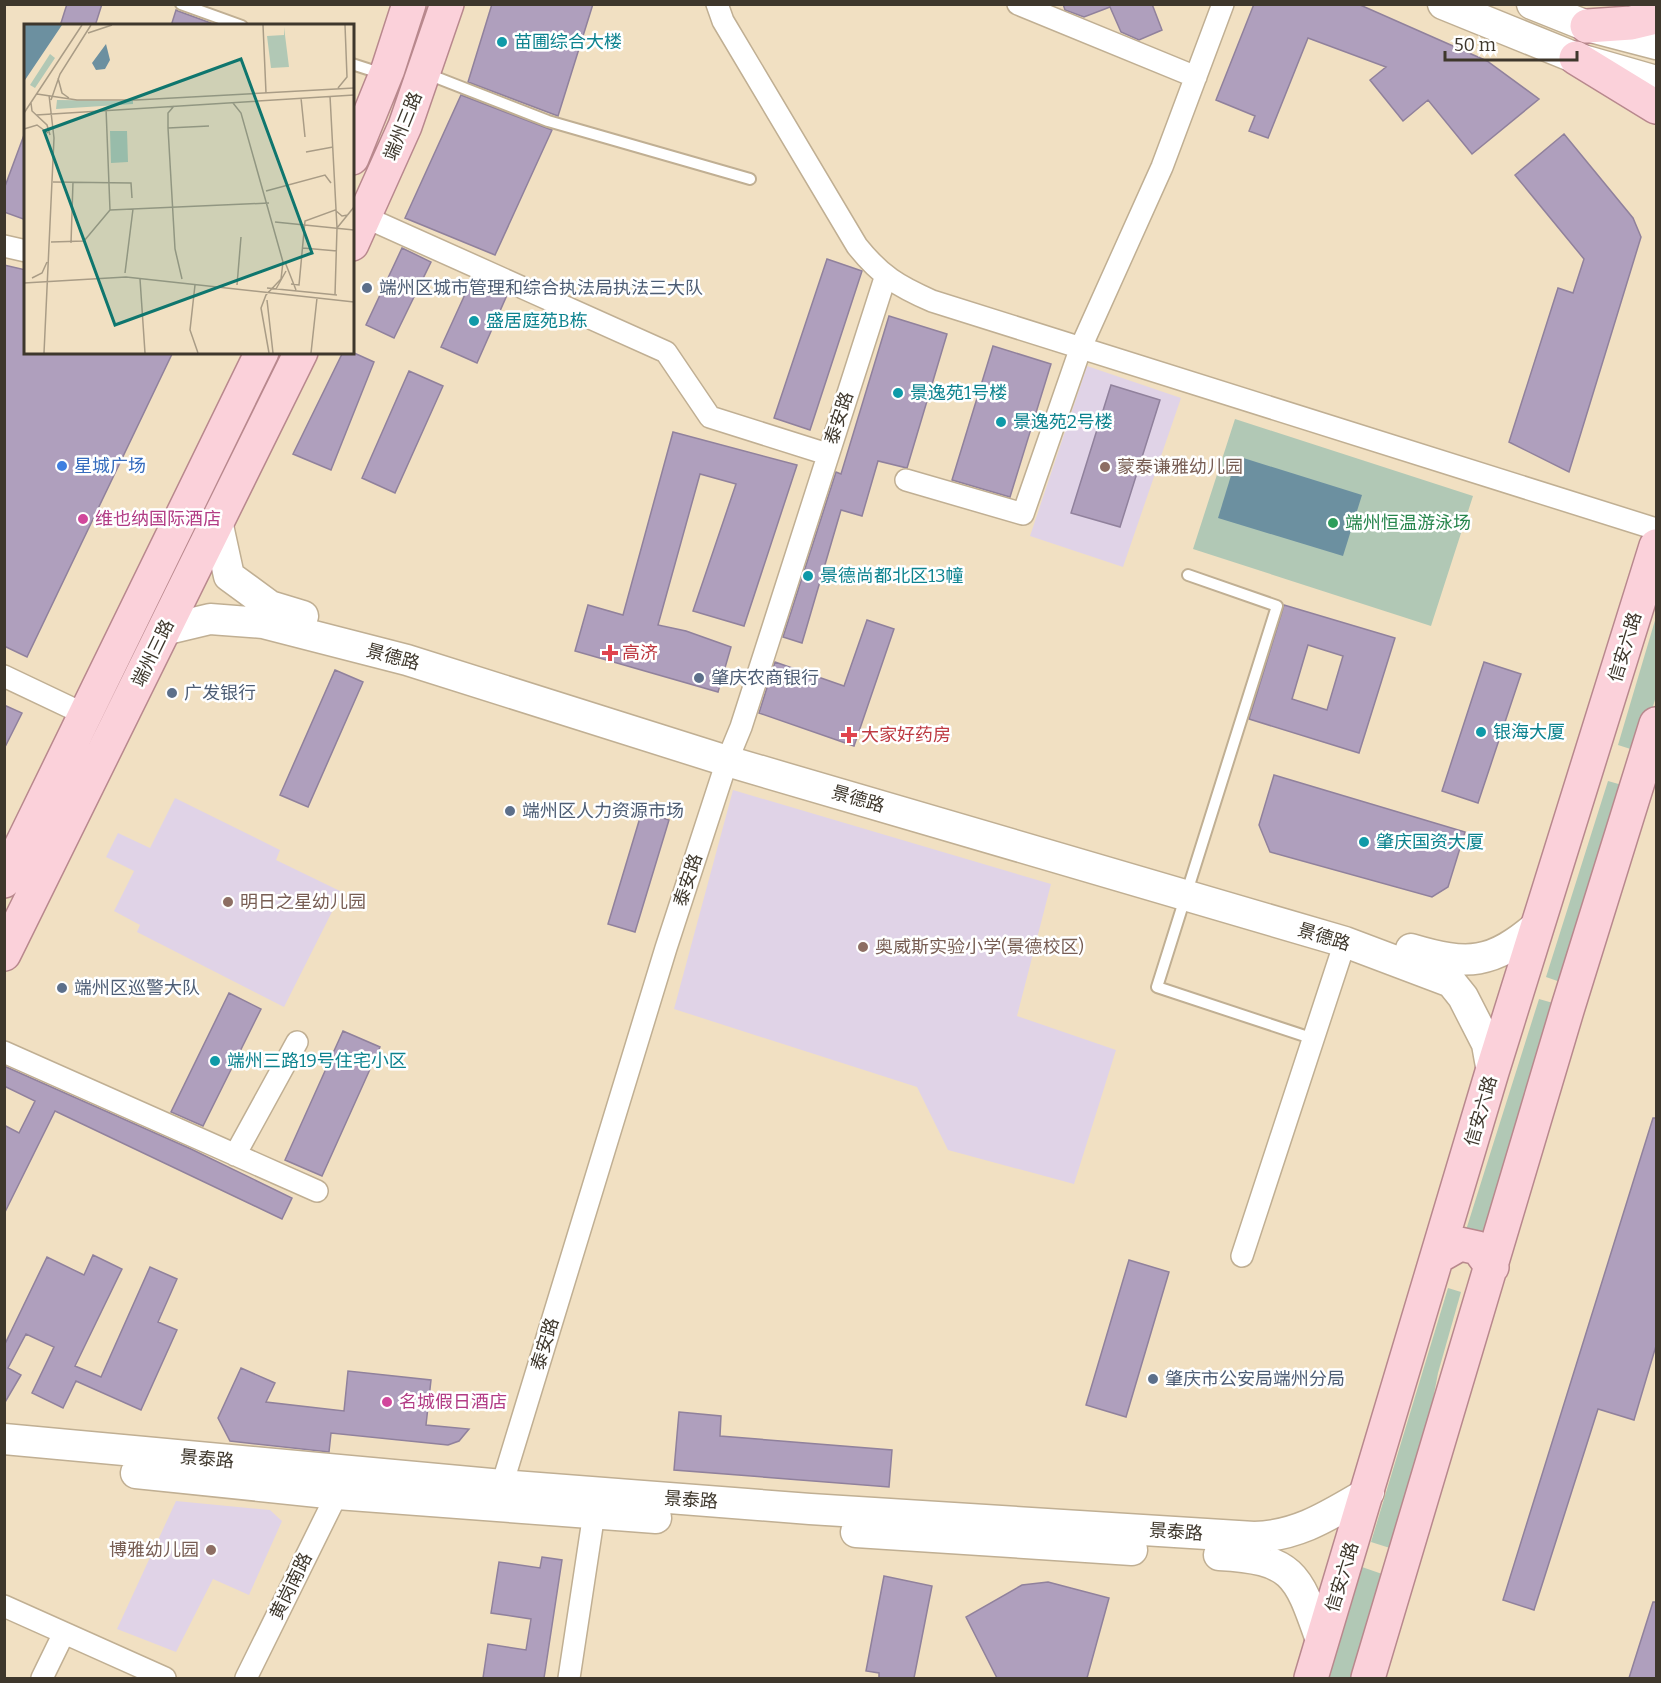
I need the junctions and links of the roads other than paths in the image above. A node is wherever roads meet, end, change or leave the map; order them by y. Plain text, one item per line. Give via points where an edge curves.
1 (181, 4) edge
2 (717, 4) edge
3 (1018, 4) edge
4 (1223, 4) edge
5 (1533, 4) edge
6 (1457, 7) edge
7 (426, 11) edge
8 (1656, 17) edge
9 (236, 24) edge
10 (1587, 26) junction
11 (1656, 44) edge
12 (1576, 58) junction
13 (354, 65) edge
14 (424, 73) junction
15 (386, 75) junction
16 (1196, 77) junction
17 (1656, 81) edge
18 (1656, 106) edge
19 (354, 153) edge
20 (750, 179) dead end
21 (359, 230) edge
22 (4, 246) edge
23 (24, 251) edge
24 (885, 278) junction
25 (1081, 346) junction
26 (261, 354) edge
27 (300, 354) edge
28 (826, 454) junction
29 (906, 480) dead end
30 (217, 521) junction
31 (1656, 530) edge
32 (1656, 546) edge
33 (1188, 575) dead end
34 (164, 630) junction
35 (4, 676) edge
36 (84, 714) junction
37 (1656, 724) edge
38 (730, 755) junction
39 (1586, 772) junction
40 (1637, 779) junction
41 (4, 881) edge
42 (1190, 889) junction
43 (1538, 925) junction
44 (1344, 942) junction
45 (4, 954) edge
46 (1314, 1039) junction
47 (297, 1042) dead end
48 (4, 1052) edge
49 (1492, 1072) junction
50 (235, 1155) junction
51 (317, 1191) dead end
52 (1242, 1256) dead end
53 (1439, 1256) junction
54 (1492, 1267) junction
55 (4, 1440) edge
56 (4, 1459) edge
57 (1369, 1492) junction
58 (337, 1494) junction
59 (499, 1495) junction
60 (594, 1513) junction
61 (4, 1606) edge
62 (63, 1635) junction
63 (1322, 1643) junction
64 (42, 1678) edge
65 (165, 1678) edge
66 (246, 1678) edge
67 (569, 1678) edge
68 (1311, 1678) edge
69 (1368, 1678) edge

1 - 9 lane
2 - 24 street via 723,21 857,246
3 - 16 street
4 - 16 street
5 - 10 street
6 - 12 street
7 - 14 main road, 端州三路
7 - 15 main road, 端州三路
8 - 10 main road
10 - 11 street
12 - 17 street
12 - 18 main road
13 - 15 lane
14 - 20 lane via 548,121
14 - 21 main road, 端州三路
15 - 19 main road, 端州三路
16 - 25 street via 1162,167
21 - 28 street via 666,352 710,417
22 - 23 street
24 - 25 street via 932,301
24 - 28 street, 泰安路
25 - 29 street via 1023,514
25 - 31 street
26 - 36 main road, 端州三路
27 - 30 main road, 端州三路
28 - 38 street, 泰安路
30 - 34 main road, 端州三路
30 - 38 street, 景德路 via 229,576 270,606
32 - 39 main road, 信安六路
33 - 42 lane via 1277,606
34 - 38 street, 景德路 via 210,619 263,623 407,660
34 - 45 main road, 端州三路
35 - 36 street
36 - 41 main road, 端州三路
37 - 40 main road
38 - 42 street, 景德路
38 - 59 street, 泰安路 via 666,948
39 - 40 main road via 1608,764
39 - 43 main road, 信安六路
40 - 54 main road
42 - 43 street, 景德路 via 1442,959 1475,961 1504,950
42 - 44 street, 景德路
42 - 46 lane via 1157,987
43 - 49 main road, 信安六路
44 - 46 street
44 - 49 street, 景德路 via 1451,982 1487,1044
46 - 52 street
47 - 50 street
48 - 50 street
49 - 53 main road, 信安六路
50 - 51 street
53 - 54 main road via 1460,1244 1478,1248
53 - 57 main road, 信安六路
54 - 69 main road
55 - 59 street, 景泰路
56 - 58 street
57 - 59 street, 景泰路 via 1300,1530 1278,1537 1254,1538 810,1509
57 - 63 main road, 信安六路
58 - 59 street
58 - 66 street, 黄岗南路
59 - 60 street
60 - 63 street via 1014,1544 1255,1557 1288,1574 1303,1591
60 - 67 street
61 - 62 street
62 - 64 street
62 - 65 street
63 - 68 main road, 信安六路

